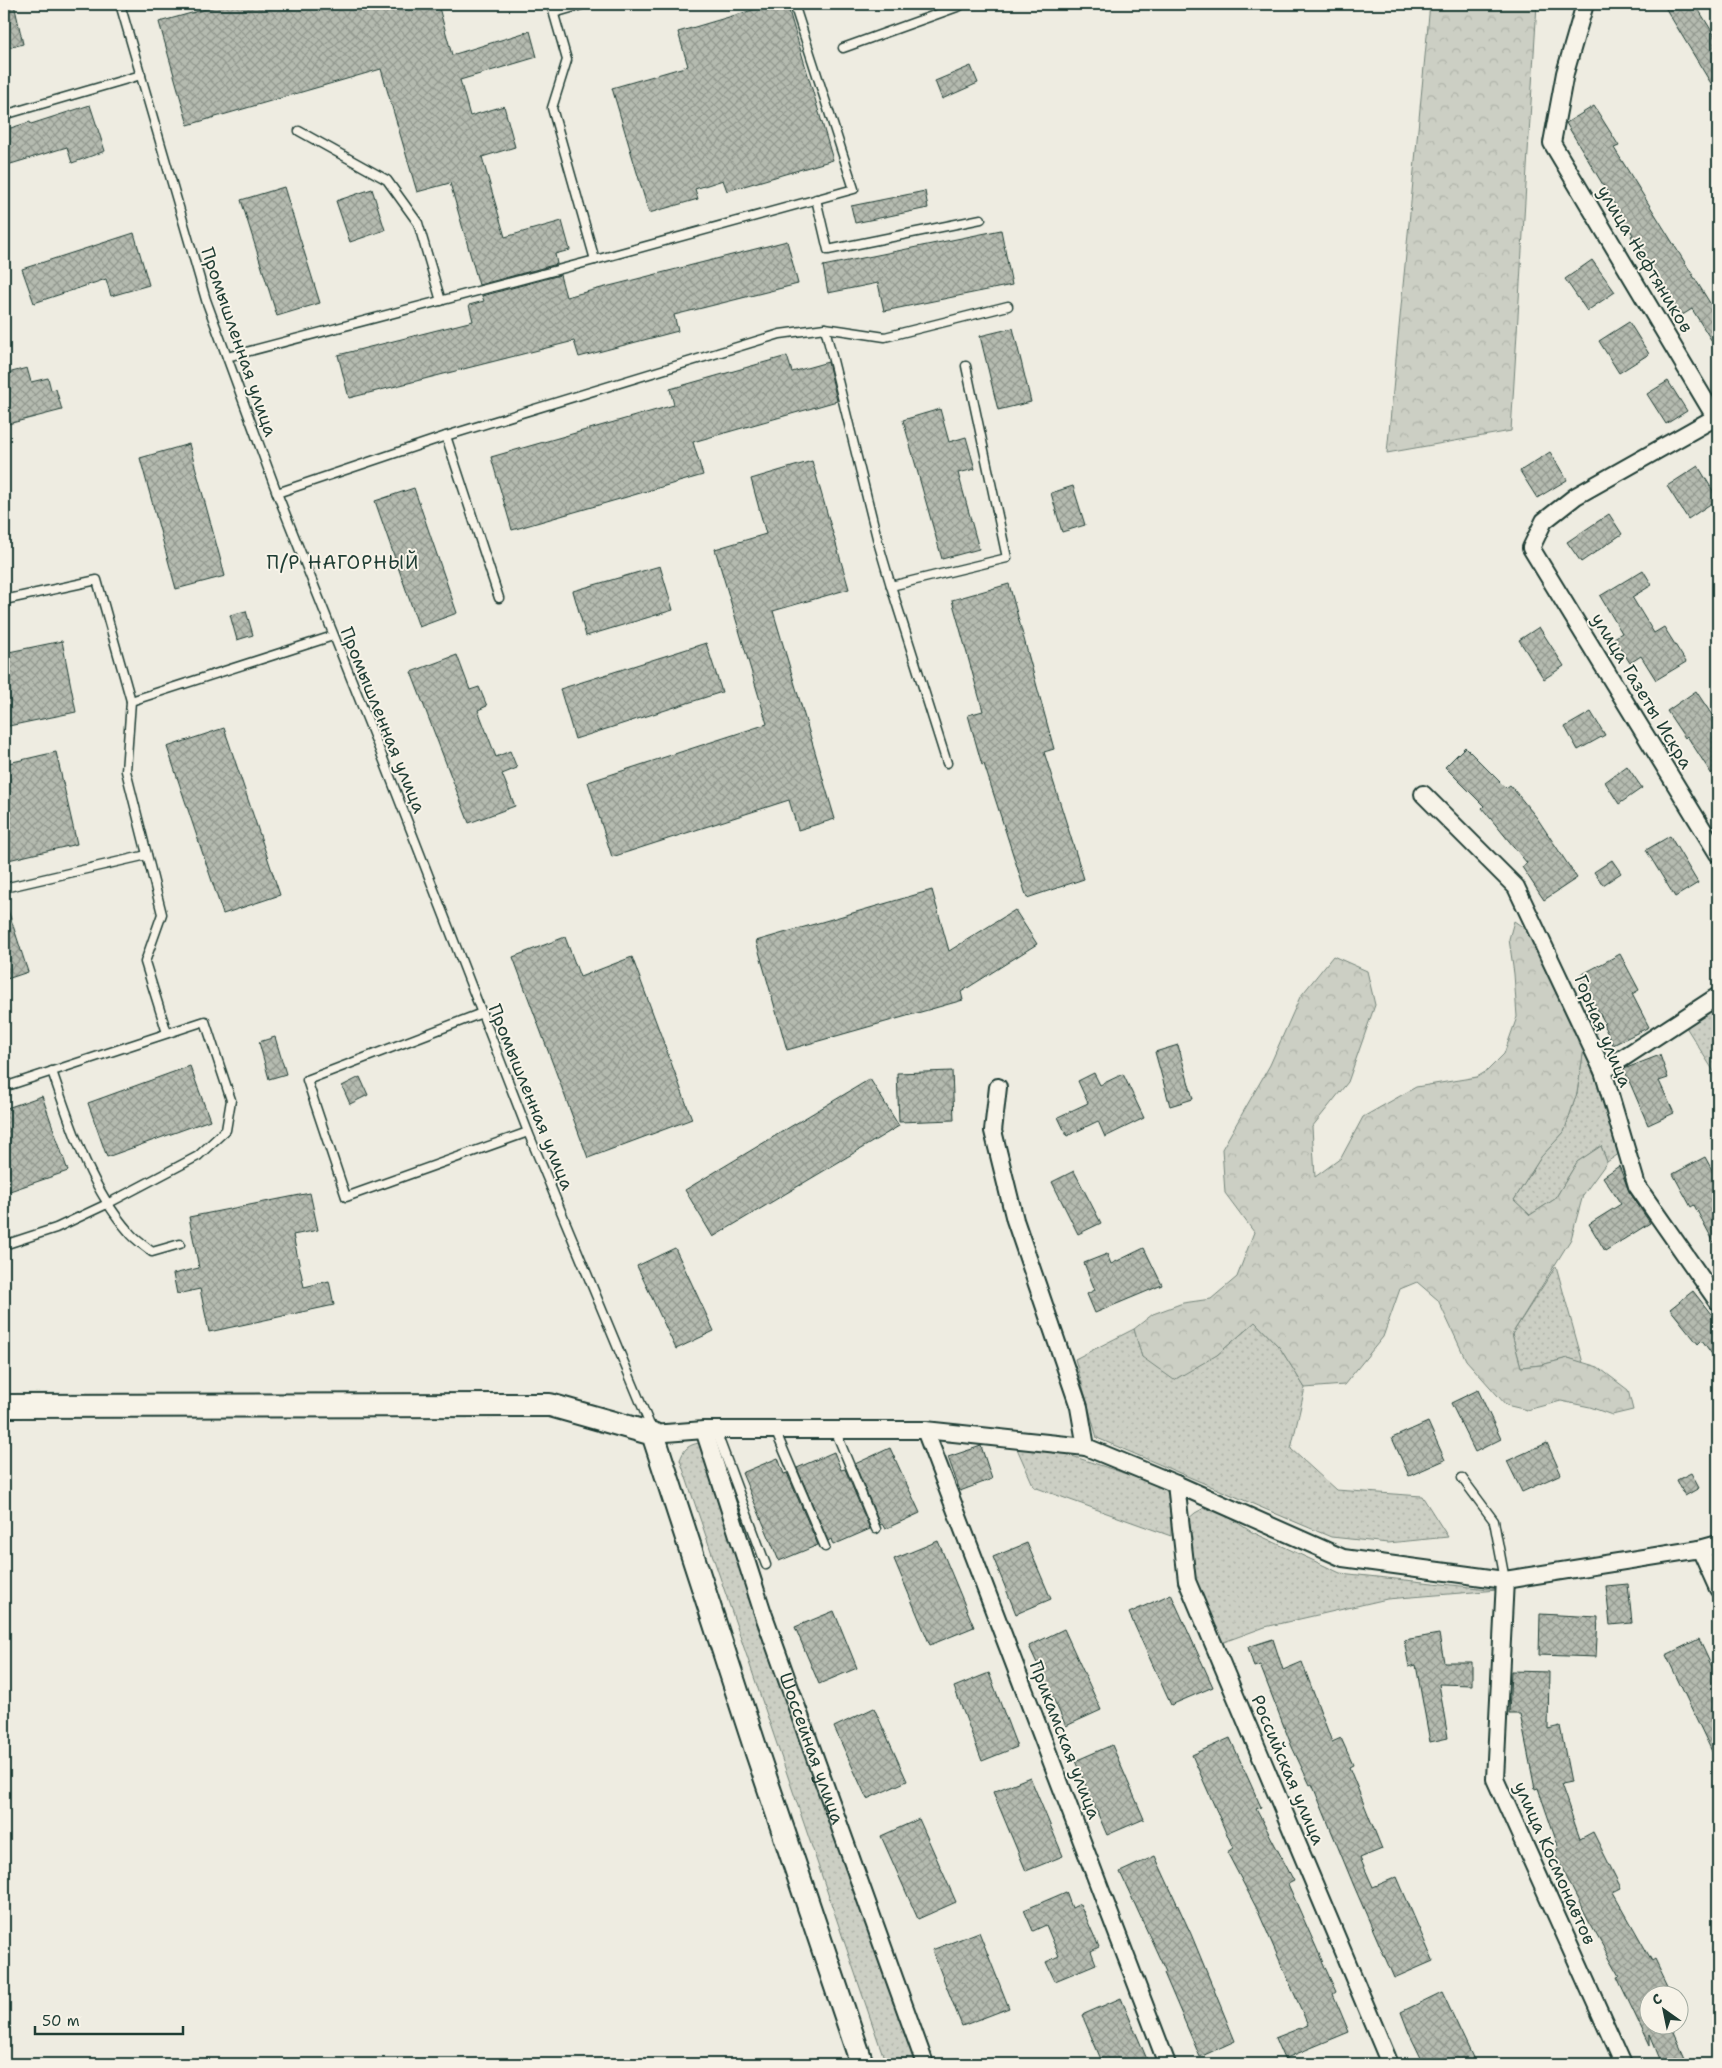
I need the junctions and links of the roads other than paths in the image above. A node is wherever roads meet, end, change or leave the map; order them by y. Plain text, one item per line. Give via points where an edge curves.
1 (120, 4) edge
2 (551, 4) edge
3 (585, 4) edge
4 (794, 4) edge
5 (959, 4) edge
6 (1585, 4) edge
7 (554, 13) junction
8 (843, 48) dead end
9 (141, 75) junction
10 (4, 115) edge
11 (299, 131) dead end
12 (816, 199) junction
13 (981, 219) dead end
14 (595, 260) junction
15 (441, 301) junction
16 (1008, 306) dead end
17 (825, 328) junction
18 (227, 357) junction
19 (966, 366) dead end
20 (1717, 419) edge
21 (446, 436) junction
22 (276, 493) junction
23 (891, 586) junction
24 (498, 598) dead end
25 (4, 600) edge
26 (333, 636) junction
27 (131, 702) junction
28 (947, 763) dead end
29 (1423, 794) dead end
30 (147, 854) junction
31 (1718, 854) edge
32 (4, 888) edge
33 (1718, 996) edge
34 (482, 1013) junction
35 (167, 1033) junction
36 (52, 1071) junction
37 (1603, 1071) junction
38 (4, 1087) edge
39 (998, 1087) dead end
40 (528, 1132) junction
41 (108, 1204) junction
42 (4, 1244) edge
43 (180, 1244) dead end
44 (1718, 1302) edge
45 (4, 1406) edge
46 (710, 1430) junction
47 (775, 1430) junction
48 (835, 1430) junction
49 (925, 1430) junction
50 (653, 1434) junction
51 (1086, 1447) junction
52 (1462, 1478) dead end
53 (1176, 1484) junction
54 (876, 1528) dead end
55 (1718, 1544) edge
56 (825, 1546) dead end
57 (1700, 1549) junction
58 (766, 1565) dead end
59 (1505, 1580) junction
60 (1718, 1589) edge
61 (862, 2064) edge
62 (925, 2064) edge
63 (1167, 2064) edge
64 (1390, 2064) edge
65 (1623, 2064) edge

1 - 9 lane, Промышленная улица
2 - 7 lane
3 - 7 lane
4 - 12 lane via 854,189
5 - 8 lane
6 - 20 street, улица Нефтяников via 1565,73 1552,143
7 - 14 lane via 567,60 552,108
9 - 10 lane
9 - 18 lane, Промышленная улица via 206,300
11 - 15 lane via 387,180 418,223
12 - 13 lane via 828,250
12 - 14 lane
14 - 15 lane
15 - 18 lane
16 - 17 lane via 886,337
17 - 21 lane via 780,334
17 - 23 lane
18 - 22 lane, Промышленная улица
19 - 23 lane via 1007,558
20 - 31 street, улица Газеты Искра via 1576,496 1544,521 1531,548
21 - 22 lane
21 - 24 lane
22 - 26 lane, Промышленная улица
23 - 28 lane
25 - 27 lane via 97,580
26 - 27 lane
26 - 34 lane, Промышленная улица
27 - 30 lane via 126,771
29 - 37 street, Горная улица via 1516,887
30 - 32 lane
30 - 35 lane via 162,914 146,962
33 - 37 street
34 - 40 lane, Промышленная улица
34 - 40 lane via 307,1080 346,1196
35 - 36 lane
35 - 41 lane via 205,1021 231,1100 226,1130 198,1156
36 - 38 lane
36 - 41 lane via 74,1137
37 - 44 street, Горная улица via 1637,1186
39 - 51 street via 993,1131 1015,1220 1079,1407
40 - 50 lane, Промышленная улица
41 - 42 lane via 56,1228
41 - 43 lane via 130,1233 152,1252
45 - 50 street via 550,1405
46 - 47 street
46 - 50 street
46 - 58 lane
46 - 62 street, Шоссейная улица via 763,1613
47 - 48 street
47 - 56 lane
48 - 49 street
48 - 54 lane
49 - 51 street
49 - 63 street, Прикамская улица
50 - 61 street
51 - 53 street
52 - 59 lane via 1494,1521
53 - 59 street via 1343,1558
53 - 64 street, Российская улица via 1187,1581
55 - 57 street
57 - 59 street
57 - 60 street
59 - 65 street, улица Космонавтов via 1495,1779

